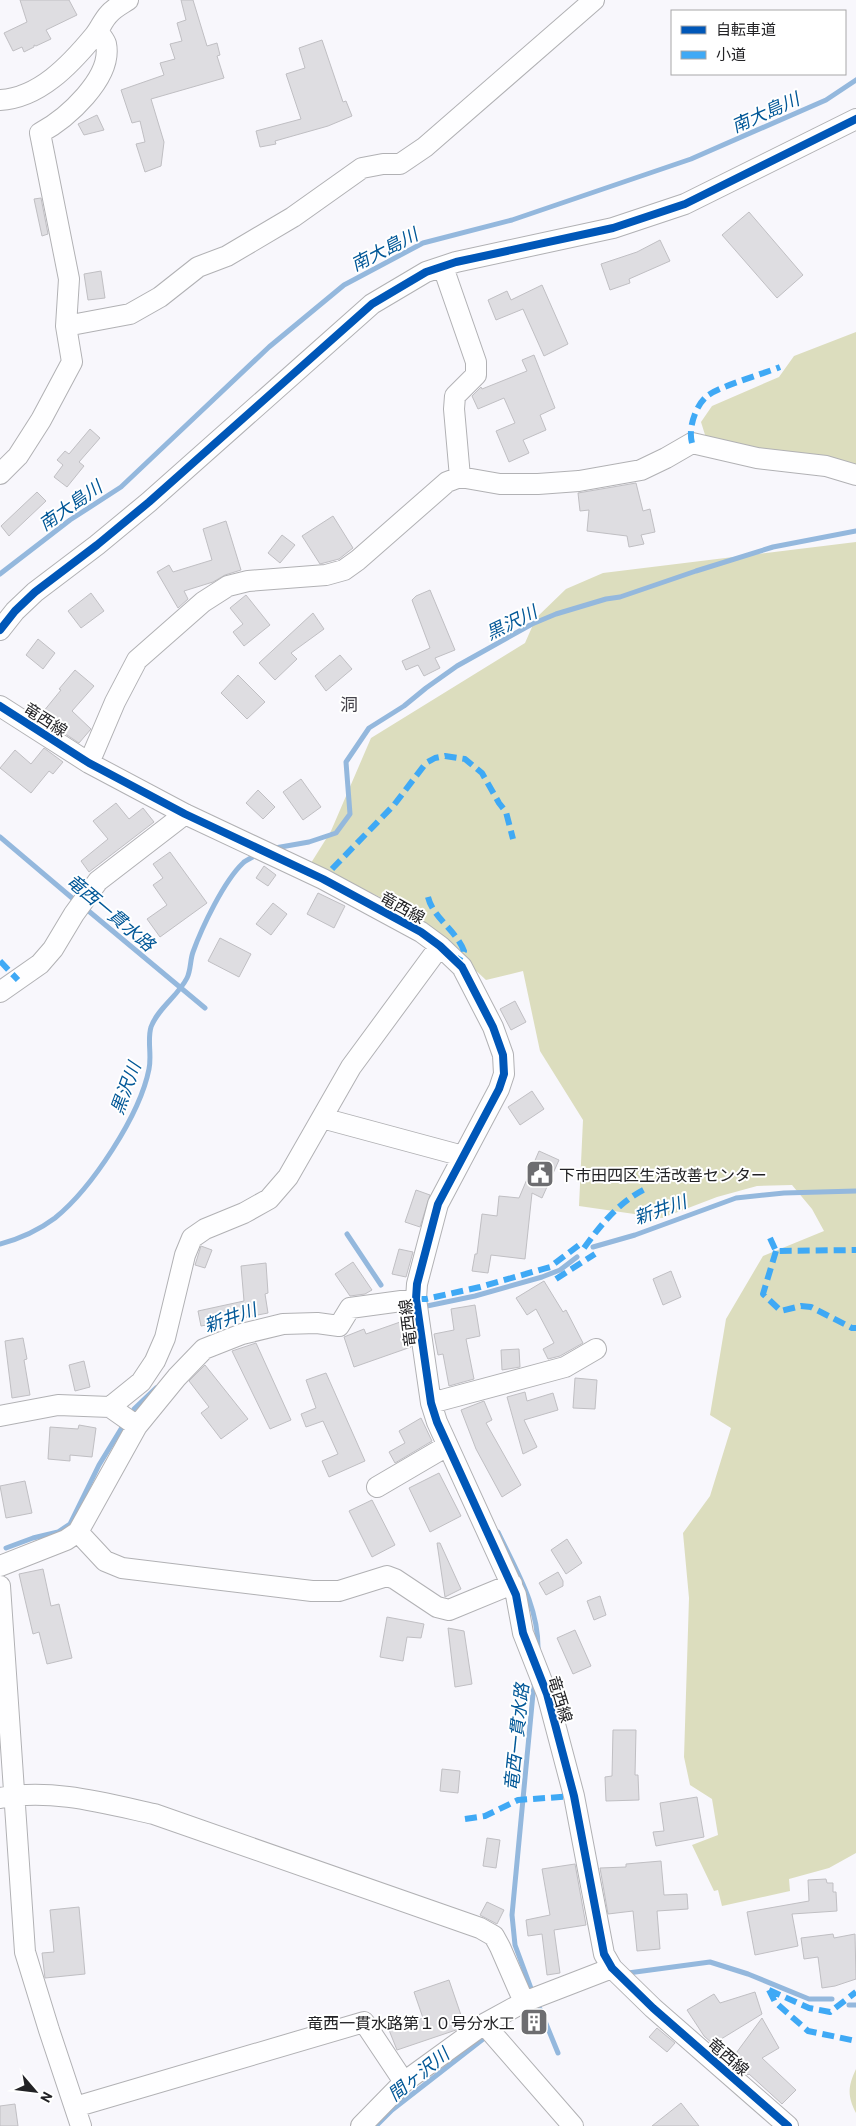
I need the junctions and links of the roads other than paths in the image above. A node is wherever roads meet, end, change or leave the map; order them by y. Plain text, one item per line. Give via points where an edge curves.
1 (128, 0) edge
2 (594, 0) edge
3 (103, 15) edge
4 (0, 100) edge
5 (856, 119) edge
6 (443, 266) junction
7 (66, 326) junction
8 (0, 474) edge
9 (856, 475) edge
10 (460, 477) junction
11 (0, 630) edge
12 (0, 706) edge
13 (89, 763) junction
14 (185, 814) junction
15 (440, 946) junction
16 (0, 992) edge
17 (322, 1118) junction
18 (463, 1156) junction
19 (416, 1299) junction
20 (596, 1349) dead end
21 (431, 1403) junction
22 (110, 1408) junction
23 (0, 1416) edge
24 (138, 1426) junction
25 (447, 1446) junction
26 (377, 1488) dead end
27 (78, 1532) junction
28 (0, 1566) edge
29 (512, 1584) junction
30 (0, 1586) edge
31 (7, 1796) edge
32 (612, 1968) junction
33 (524, 2002) junction
34 (490, 2031) junction
35 (404, 2082) junction
36 (78, 2117) edge
37 (783, 2124) edge
38 (361, 2126) edge
39 (573, 2126) edge

1 - 3 street
2 - 7 street via 425,147 400,164 362,168 293,218 227,256 198,267 160,297 130,314
3 - 4 street via 58,74 36,90
3 - 7 street via 106,58 102,70 89,92 71,112 40,133 69,279
5 - 6 street via 685,204 613,228
6 - 10 street via 476,362 476,375 455,396
6 - 11 street via 401,285 372,304 148,502 35,592
7 - 8 street via 72,362 18,456
9 - 10 street via 826,466 757,458 692,443 641,470 579,482 500,484
10 - 13 street via 448,482 344,570 326,575 248,581 228,586 203,602 137,660
12 - 13 street, 竜西線
13 - 14 street, 竜西線
14 - 15 street, 竜西線 via 323,879 421,932
14 - 16 street via 98,881 40,964
15 - 17 street via 351,1067
15 - 18 street, 竜西線 via 462,967 485,1009 503,1055 504,1074 499,1089
17 - 18 street
17 - 22 street via 288,1176 269,1199 192,1238 185,1254 165,1338 155,1361 141,1382
18 - 19 street, 竜西線 via 438,1204
19 - 21 street, 竜西線
19 - 24 street via 350,1308 339,1326 283,1324 242,1334 204,1349
20 - 21 street via 565,1367
21 - 25 street, 竜西線
22 - 23 street via 58,1405
22 - 24 street
24 - 27 street
25 - 26 street
25 - 29 street, 竜西線
27 - 28 street via 66,1540
27 - 29 street via 105,1561 122,1568 312,1591 339,1591 387,1576 437,1608 449,1610
29 - 32 street, 竜西線 via 568,1772 597,1923 604,1954
30 - 31 street
31 - 33 street via 35,1793 154,1814 480,1928 494,1936
31 - 36 street via 26,1952
32 - 33 street
32 - 37 street, 竜西線
33 - 34 street
34 - 35 street
34 - 39 street
35 - 36 street via 364,2022
35 - 38 street

